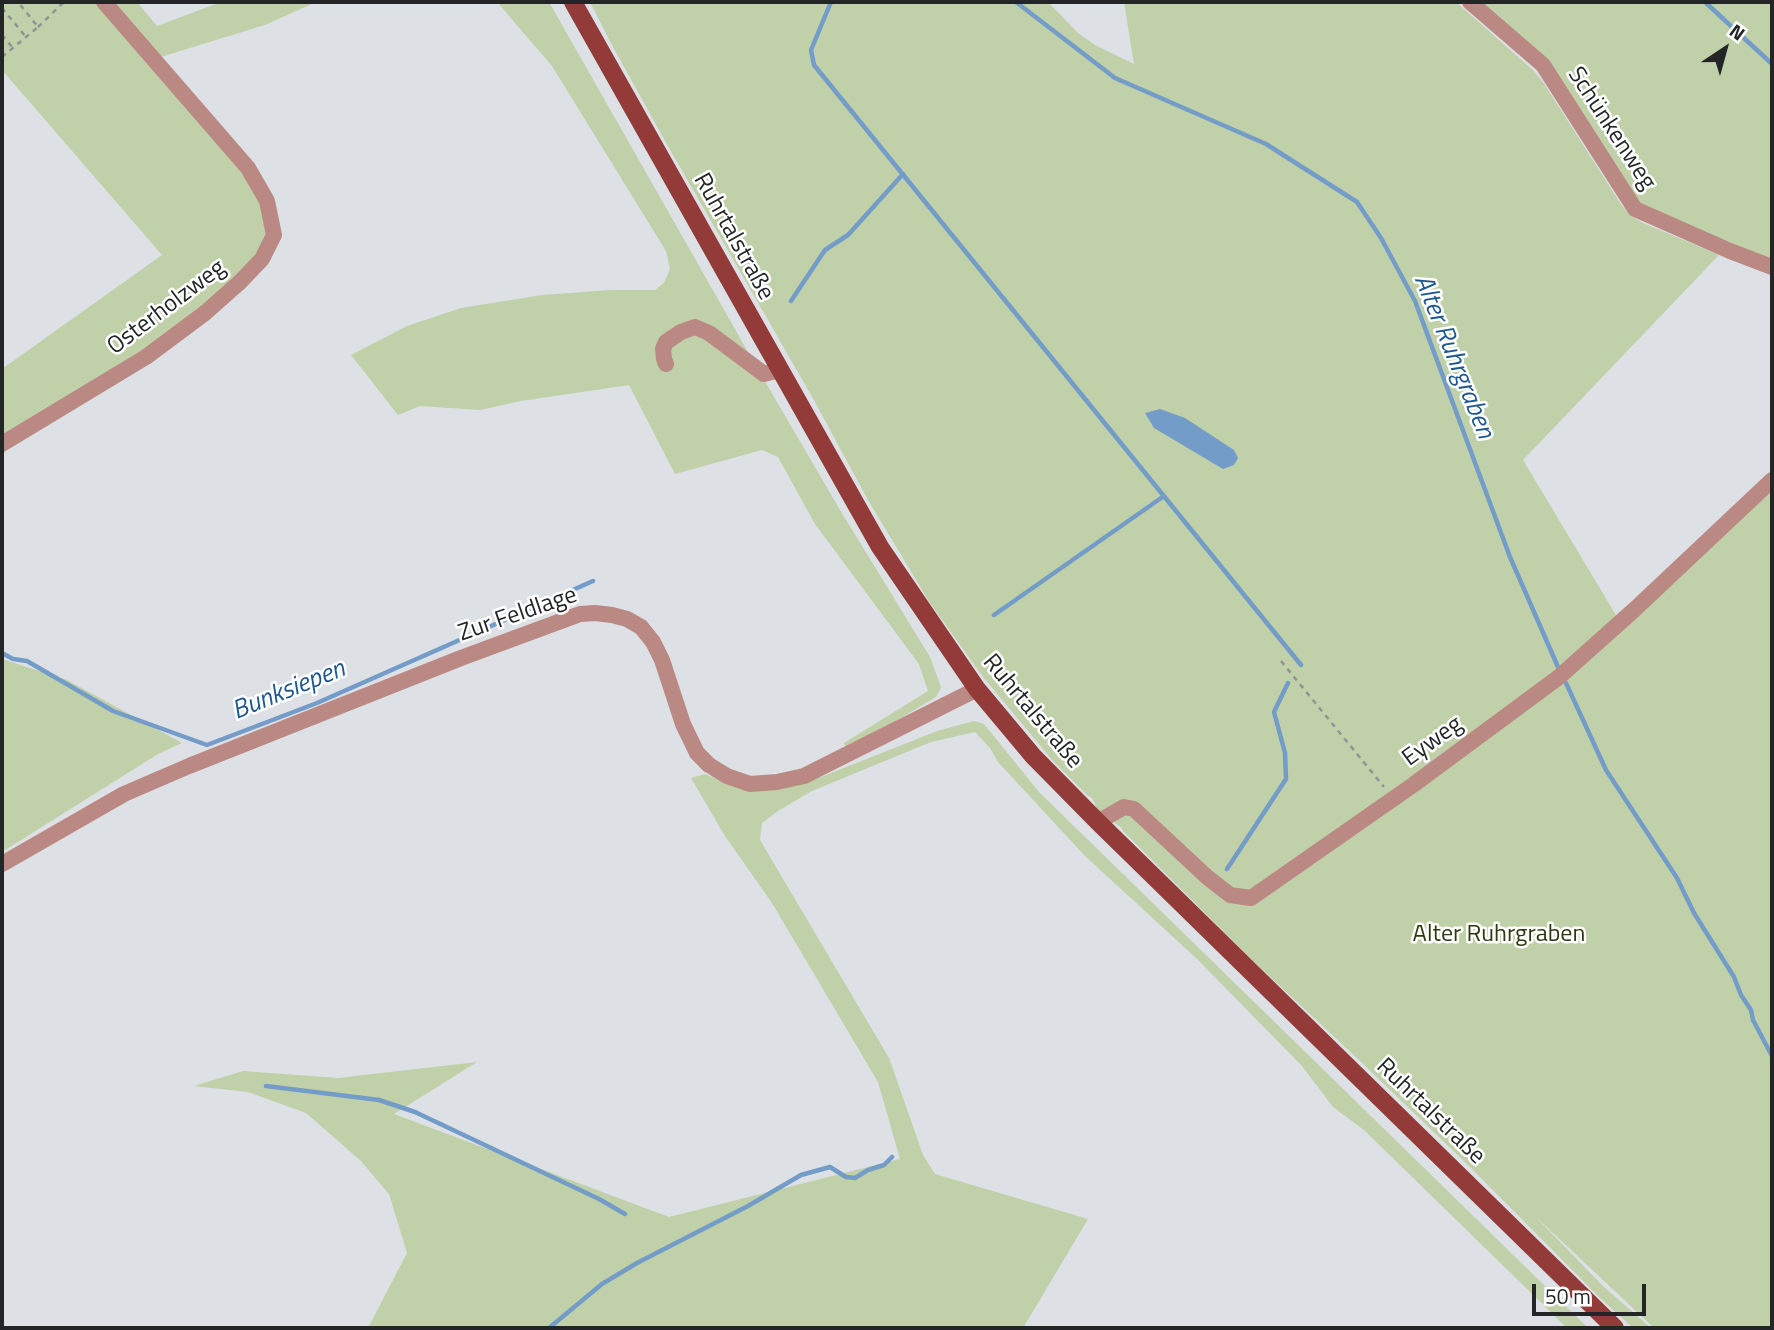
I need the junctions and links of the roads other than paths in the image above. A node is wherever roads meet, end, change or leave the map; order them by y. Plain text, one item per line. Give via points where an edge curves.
1 (104, 2) edge
2 (573, 2) edge
3 (1470, 2) edge
4 (1772, 267) edge
5 (666, 364) dead end
6 (779, 370) junction
7 (2, 444) edge
8 (1772, 480) edge
9 (977, 689) junction
10 (1098, 822) junction
11 (2, 864) edge
12 (1615, 1328) edge

1 - 7 street, Osterholzweg via 248,168 267,201 274,235 262,259 205,313 146,357
2 - 6 main road, Ruhrtalstraße
3 - 4 street, Schünkenweg via 1543,65 1635,209
5 - 6 street via 666,342 695,327 764,374
6 - 9 main road, Ruhrtalstraße via 880,547
8 - 10 street, Eyweg via 1559,677 1251,898 1230,895 1134,809 1124,807
9 - 10 main road, Ruhrtalstraße via 1033,756
9 - 11 street, Zur Feldlage via 804,776 750,784 727,776 696,753 662,660 641,627 612,615 580,614 124,794
10 - 12 main road, Ruhrtalstraße

